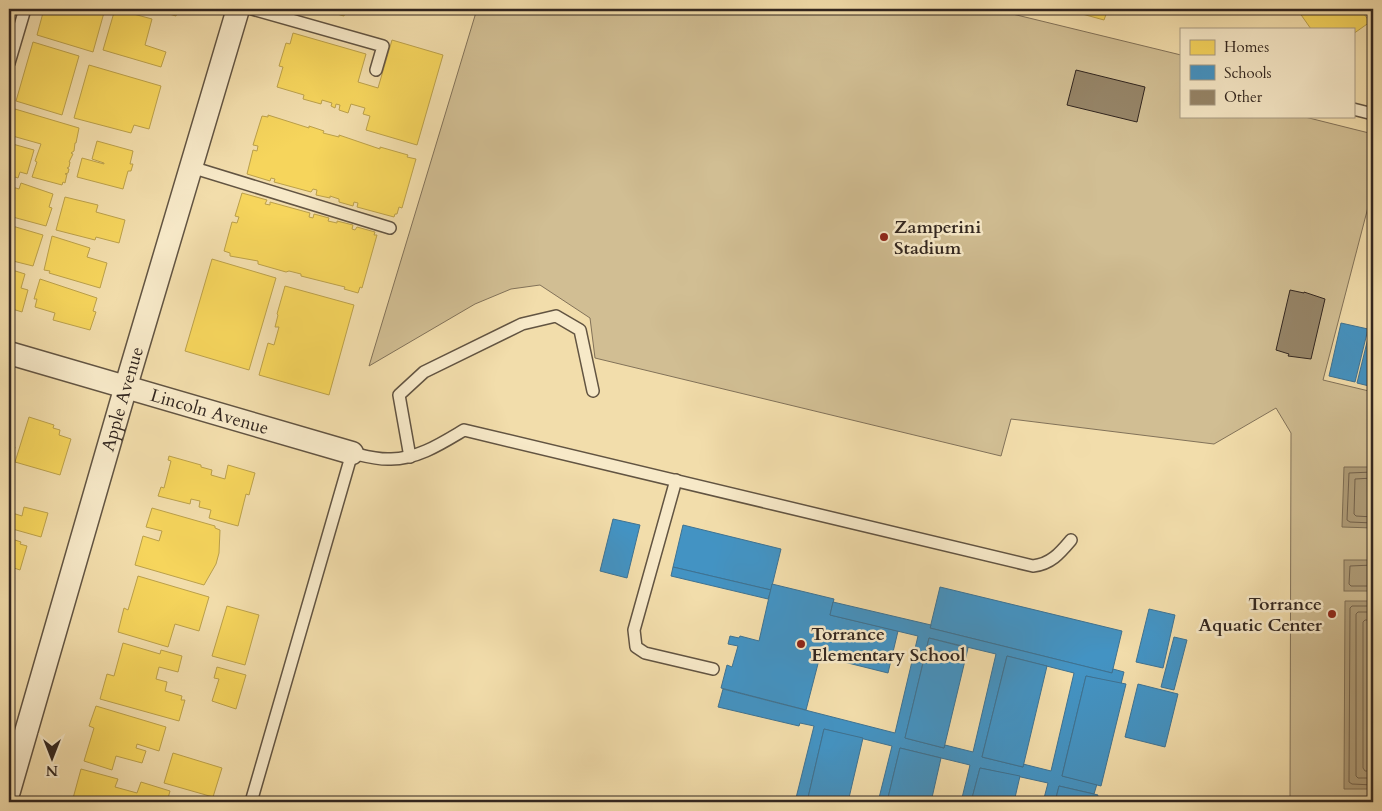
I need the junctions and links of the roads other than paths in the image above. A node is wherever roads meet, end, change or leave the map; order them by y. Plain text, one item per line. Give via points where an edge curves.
1 (25, 9) edge
2 (238, 9) edge
3 (252, 9) edge
4 (9, 63) edge
5 (376, 70) dead end
6 (1354, 109) edge
7 (1373, 114) edge
8 (191, 166) junction
9 (390, 228) dead end
10 (9, 353) edge
11 (126, 386) junction
12 (593, 391) dead end
13 (352, 453) junction
14 (410, 457) junction
15 (676, 480) junction
16 (1071, 540) dead end
17 (713, 669) dead end
18 (9, 791) edge
19 (251, 802) edge

1 - 4 lane
2 - 8 street, Apple Avenue
3 - 5 lane via 383,46
6 - 7 lane
8 - 9 lane
8 - 11 street, Apple Avenue
10 - 11 street, Lincoln Avenue
11 - 13 street, Lincoln Avenue
11 - 18 street, Apple Avenue
12 - 14 lane via 580,330 556,316 522,324 424,372 399,395
13 - 14 lane via 392,460
13 - 19 lane
14 - 15 lane via 464,430
15 - 16 lane via 1033,566 1042,565 1058,555
15 - 17 lane via 634,638 636,647 645,653

